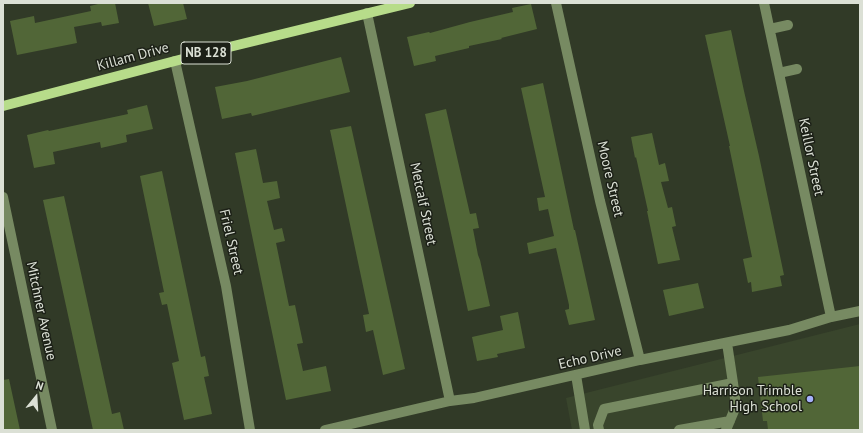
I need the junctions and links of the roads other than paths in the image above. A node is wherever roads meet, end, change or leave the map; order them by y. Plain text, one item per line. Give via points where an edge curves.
1 (410, 3) edge
2 (556, 3) edge
3 (764, 3) edge
4 (367, 13) junction
5 (788, 25) dead end
6 (770, 29) junction
7 (175, 61) junction
8 (797, 69) dead end
9 (779, 73) junction
10 (3, 106) edge
11 (3, 197) edge
12 (860, 311) edge
13 (831, 317) junction
14 (727, 343) junction
15 (640, 360) junction
16 (576, 375) junction
17 (733, 383) junction
18 (450, 402) junction
19 (728, 425) edge
20 (52, 430) edge
21 (250, 430) edge
22 (325, 430) edge
23 (585, 430) edge
24 (599, 430) edge
25 (678, 430) edge

1 - 4 main road, Killam Drive / NB 128
2 - 15 street, Moore Street via 600,202
3 - 6 street, Keillor Street
4 - 7 main road, Killam Drive / NB 128
4 - 18 street, Metcalf Street
5 - 6 street
6 - 9 street, Keillor Street
7 - 10 main road, Killam Drive / NB 128
7 - 21 street, Friel Street via 226,286
8 - 9 street
9 - 13 street, Keillor Street
11 - 20 street, Mitchner Avenue
12 - 13 street, Echo Drive
13 - 14 street, Echo Drive via 789,330
14 - 15 street, Echo Drive
14 - 17 street
15 - 16 street, Echo Drive
16 - 18 street, Echo Drive
16 - 23 street
17 - 19 street via 736,406
17 - 24 street via 604,409 598,425
18 - 22 street, Echo Drive
19 - 25 street

